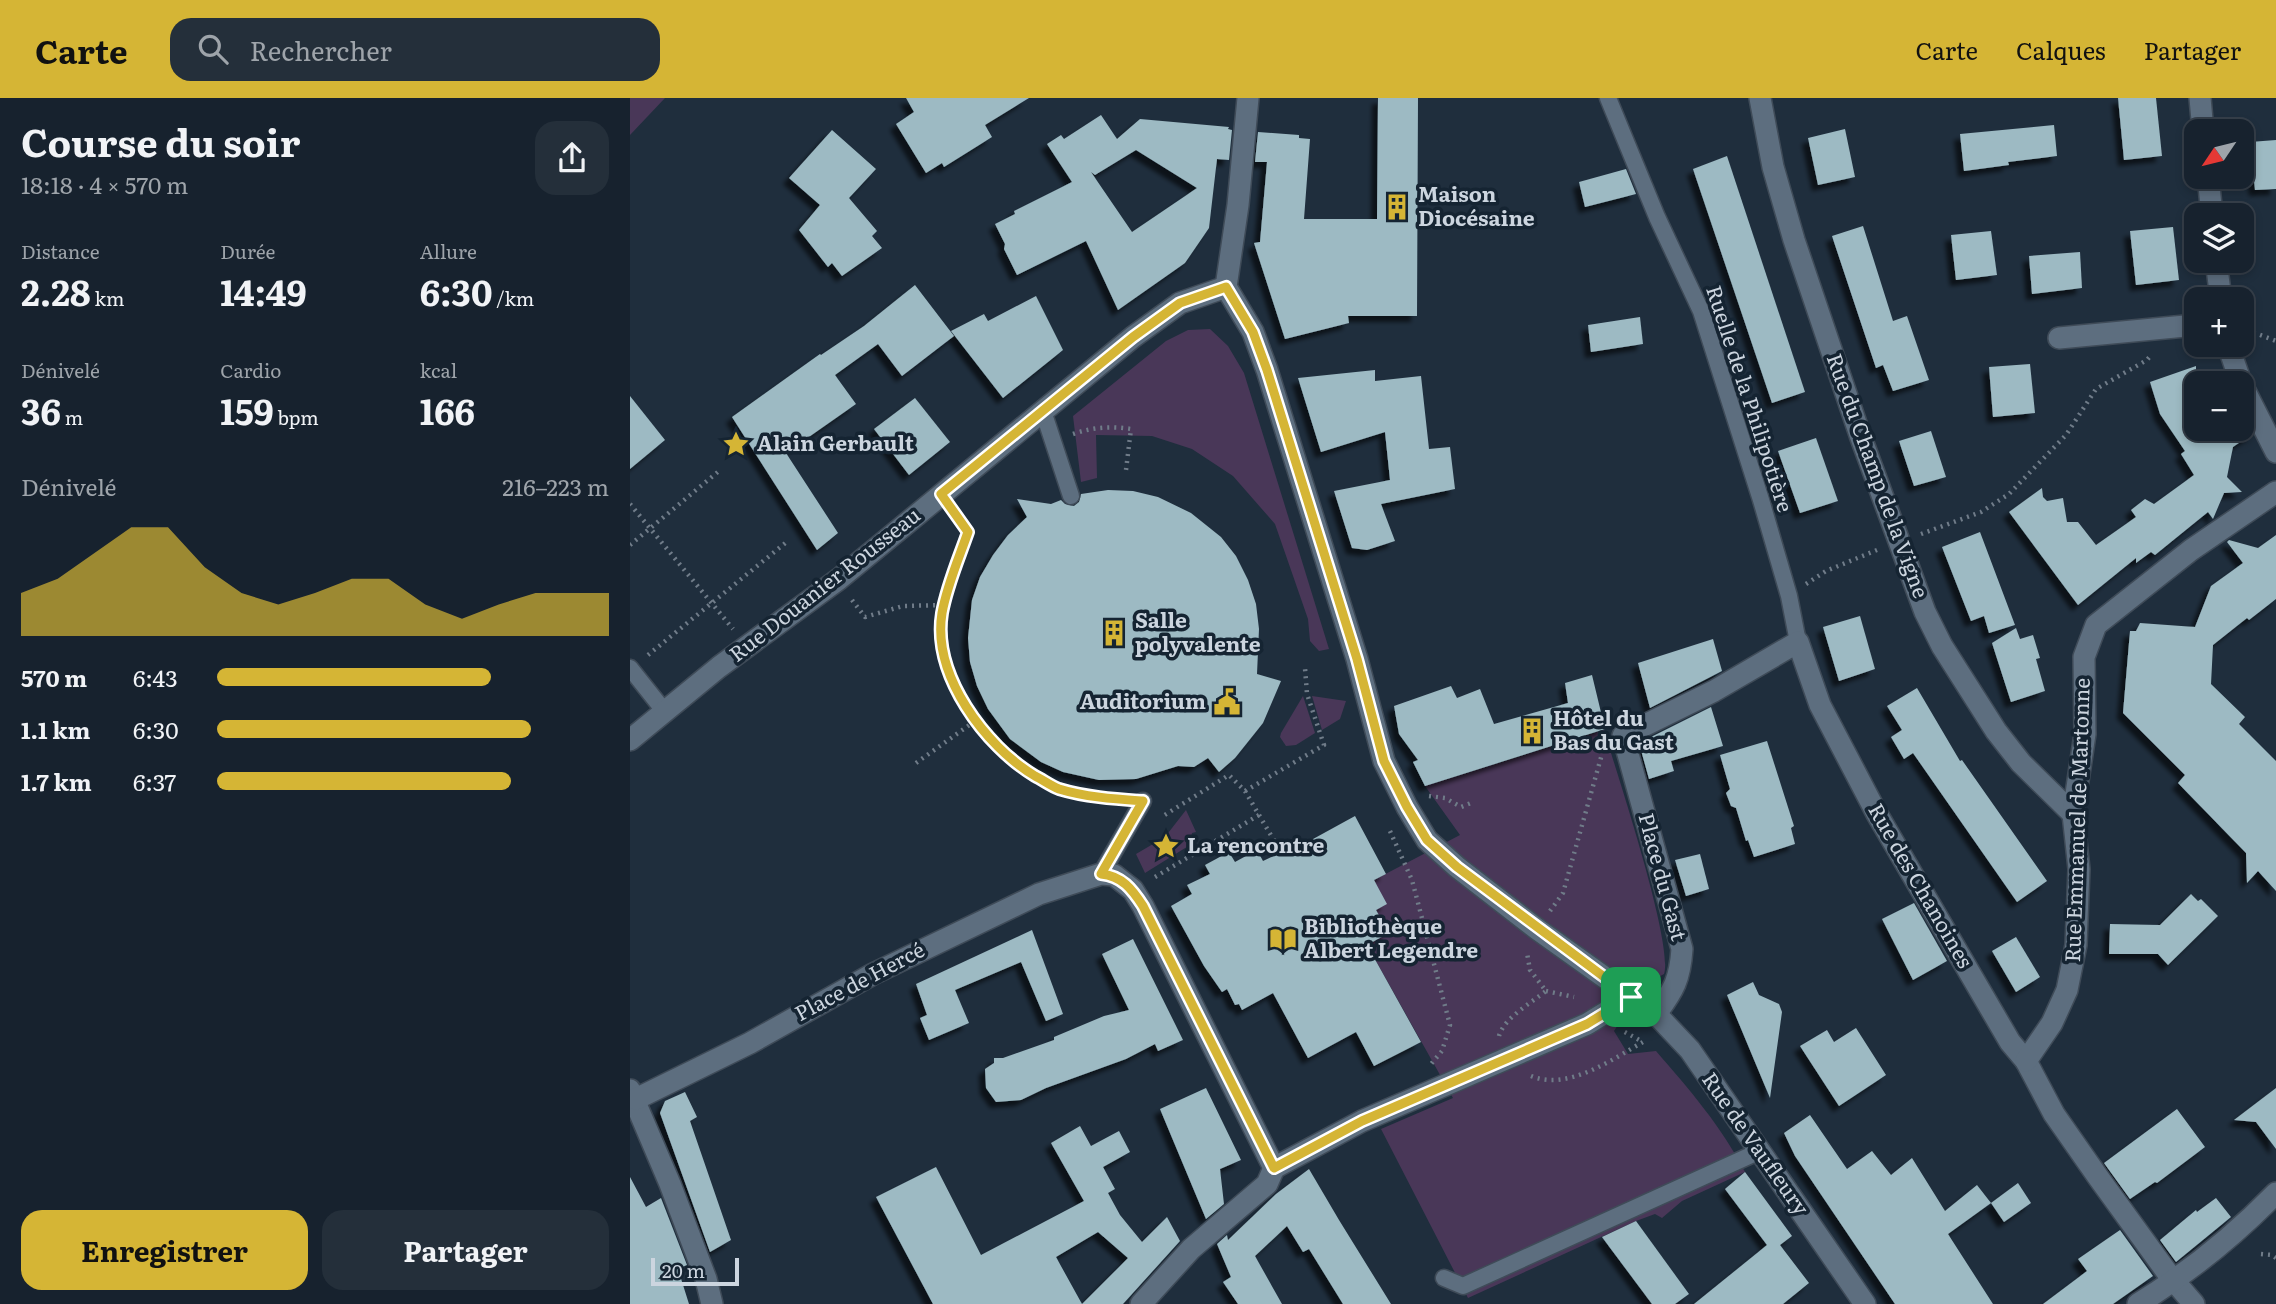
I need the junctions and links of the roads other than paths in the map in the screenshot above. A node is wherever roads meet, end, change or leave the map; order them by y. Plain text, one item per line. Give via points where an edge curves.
1 (1248, 98) edge
2 (1608, 98) edge
3 (1760, 98) edge
4 (2200, 98) edge
5 (2202, 119) edge
6 (1226, 287) junction
7 (2184, 326) edge
8 (2059, 338) dead end
9 (2254, 409) edge
10 (1043, 411) junction
11 (2276, 452) edge
12 (2276, 492) edge
13 (1071, 496) dead end
14 (1798, 642) junction
15 (630, 668) edge
16 (665, 712) junction
17 (630, 740) edge
18 (1143, 801) road end
19 (2073, 814) junction
20 (1101, 874) junction
21 (1631, 997) junction
22 (1656, 1014) junction
23 (2026, 1061) junction
24 (633, 1095) edge
25 (1760, 1151) junction
26 (1274, 1168) junction
27 (2276, 1193) edge
28 (1444, 1278) dead end
29 (2175, 1282) junction
30 (712, 1304) edge
31 (1141, 1304) edge
32 (1865, 1304) edge
33 (2138, 1304) edge
34 (2194, 1304) edge

1 - 6 street
2 - 14 lane, Ruelle de la Philipotière via 1701,311 1739,427
3 - 19 street, Rue du Champ de la Vigne via 1794,240 1926,612 1996,731
4 - 5 street
6 - 10 street, Rue Douanier Rousseau via 1180,303
6 - 21 street, Rue de Vaufleury via 1253,332 1267,370 1384,761 1407,807 1427,840 1457,867
7 - 8 street
9 - 11 street
10 - 13 lane
10 - 16 street, Rue Douanier Rousseau
12 - 19 street, Rue Emmanuel de Martonne via 2191,550 2096,625 2084,657 2085,734
14 - 22 street, Place du Gast via 1714,691 1614,739 1682,949 1680,975
14 - 23 street, Rue des Chanoines via 1821,705 1877,814 2010,1042
15 - 16 lane
16 - 17 street, Rue Douanier Rousseau
18 - 20 lane
19 - 23 street, Rue Emmanuel de Martonne via 2079,869 2074,956 2067,990 2052,1023
20 - 24 street, Place de Hercé via 1039,894 971,926 750,1042
20 - 26 street via 1114,875 1133,890 1143,906
21 - 22 street, Rue de Vaufleury
21 - 26 street via 1587,1024 1362,1121
22 - 25 street, Rue de Vaufleury via 1690,1050
23 - 29 street, Rue des Chanoines via 2054,1114
24 - 30 street
25 - 28 lane via 1463,1286
25 - 32 street, Rue de Vaufleury
26 - 31 street via 1267,1184 1191,1250
27 - 29 street
29 - 33 street
29 - 34 street, Rue des Chanoines

